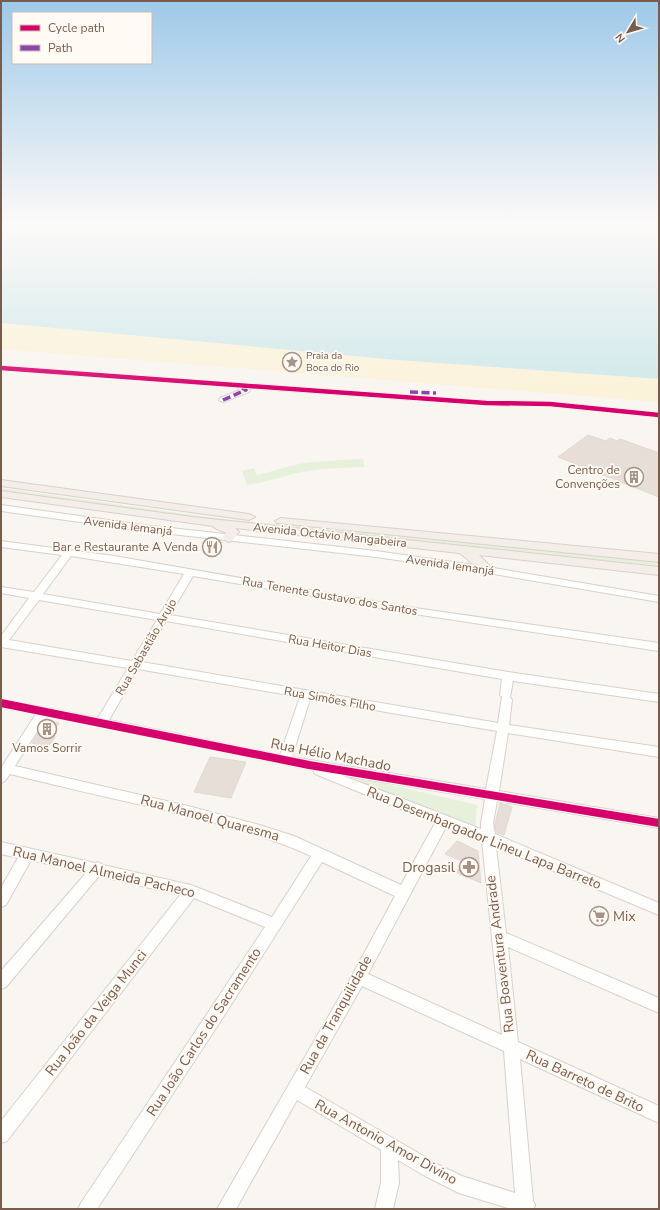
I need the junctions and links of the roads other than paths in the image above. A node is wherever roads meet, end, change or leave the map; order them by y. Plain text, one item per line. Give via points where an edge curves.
1 (1, 364) edge
2 (1, 368) edge
3 (236, 382) junction
4 (223, 400) dead end
5 (659, 412) edge
6 (659, 415) edge
7 (1, 483) edge
8 (1, 494) edge
9 (1, 508) edge
10 (192, 520) junction
11 (228, 538) junction
12 (1, 544) edge
13 (462, 550) junction
14 (68, 552) junction
15 (659, 558) edge
16 (488, 570) junction
17 (659, 571) edge
18 (190, 572) junction
19 (1, 590) edge
20 (37, 596) junction
21 (659, 599) edge
22 (162, 617) junction
23 (1, 643) edge
24 (659, 647) edge
25 (135, 665) junction
26 (508, 676) junction
27 (306, 695) junction
28 (659, 698) edge
29 (1, 703) edge
30 (44, 711) junction
31 (102, 722) junction
32 (503, 728) junction
33 (659, 752) edge
34 (285, 759) junction
35 (309, 765) junction
36 (4, 774) edge
37 (490, 796) junction
38 (443, 820) junction
39 (659, 823) edge
40 (487, 837) junction
41 (1, 848) edge
42 (28, 854) junction
43 (320, 854) junction
44 (98, 868) junction
45 (191, 891) junction
46 (404, 893) junction
47 (1, 900) edge
48 (659, 909) edge
49 (274, 924) junction
50 (498, 936) junction
51 (359, 977) junction
52 (1, 982) edge
53 (659, 1006) edge
54 (511, 1046) junction
55 (295, 1090) junction
56 (659, 1115) edge
57 (1, 1136) edge
58 (389, 1145) junction
59 (525, 1207) edge
60 (87, 1209) edge
61 (226, 1209) edge
62 (384, 1209) edge

1 - 3 street
2 - 3 street
3 - 4 street via 246,390
3 - 5 street via 508,400 543,400
3 - 6 street via 486,403 550,404
7 - 15 main road, Avenida Octávio Mangabeira via 242,517
8 - 10 main road, Avenida Octávio Mangabeira
9 - 11 street, Avenida Iemanjá
10 - 11 main road via 226,527 233,532
10 - 13 main road, Avenida Octávio Mangabeira
11 - 16 street, Avenida Iemanjá
12 - 14 street, Rua Tenente Gustavo dos Santos
13 - 16 main road
13 - 17 main road, Avenida Octávio Mangabeira
14 - 18 street, Rua Tenente Gustavo dos Santos
14 - 20 street
16 - 21 street, Avenida Iemanjá
18 - 22 street, Rua Sebastião Arujo
18 - 24 street, Rua Tenente Gustavo dos Santos via 401,609
19 - 20 street, Rua Heitor Dias
20 - 22 street, Rua Heitor Dias
20 - 23 street
22 - 25 street, Rua Sebastião Arujo
22 - 26 street, Rua Heitor Dias
23 - 25 street, Rua Simões Filho
25 - 27 street, Rua Simões Filho
25 - 31 street, Rua Sebastião Arujo
26 - 28 street, Rua Heitor Dias
26 - 32 street, Rua Boaventura Andrade
27 - 32 street, Rua Simões Filho
27 - 34 street
29 - 30 street, Rua Hélio Machado
30 - 31 street, Rua Hélio Machado
30 - 36 street
31 - 34 street, Rua Hélio Machado
32 - 33 street, Rua Simões Filho
32 - 37 street, Rua Boaventura Andrade
34 - 35 street, Rua Hélio Machado
35 - 37 street, Rua Hélio Machado
35 - 38 street, Rua Desembargador Lineu Lapa Barreto via 354,786
36 - 43 street, Rua Manoel Quaresma via 231,822 289,840
37 - 39 street, Rua Hélio Machado
37 - 40 street, Rua Boaventura Andrade via 486,823
38 - 40 street, Rua Desembargador Lineu Lapa Barreto
38 - 46 street, Rua da Tranquilidade
40 - 48 street, Rua Desembargador Lineu Lapa Barreto
40 - 50 street, Rua Boaventura Andrade
41 - 42 street, Rua Manoel Almeida Pacheco
42 - 44 street, Rua Manoel Almeida Pacheco
42 - 47 street
43 - 46 street, Rua Manoel Quaresma
43 - 49 street, Rua João Carlos do Sacramento
44 - 45 street, Rua Manoel Almeida Pacheco
44 - 52 street
45 - 49 street, Rua Manoel Almeida Pacheco
45 - 57 street, Rua João da Veiga Munci
46 - 51 street, Rua da Tranquilidade
49 - 60 street, Rua João Carlos do Sacramento
50 - 53 street
50 - 54 street, Rua Boaventura Andrade
51 - 54 street, Rua Barreto de Brito
51 - 55 street, Rua da Tranquilidade
54 - 56 street, Rua Barreto de Brito
54 - 59 street, Rua Boaventura Andrade
55 - 58 street, Rua Antonio Amor Divino
55 - 61 street, Rua da Tranquilidade
58 - 59 street, Rua Antonio Amor Divino via 459,1184
58 - 62 street via 390,1183

